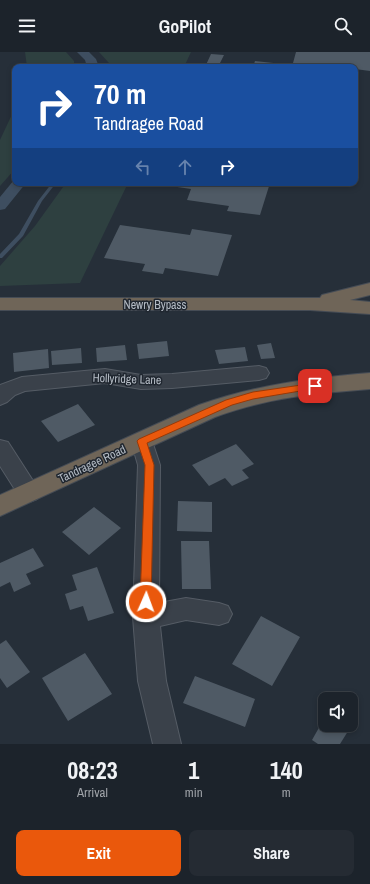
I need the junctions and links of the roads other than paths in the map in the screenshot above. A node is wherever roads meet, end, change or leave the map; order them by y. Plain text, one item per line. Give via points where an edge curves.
1 (370, 289) edge
2 (0, 304) edge
3 (310, 304) junction
4 (370, 308) edge
5 (259, 372) dead end
6 (370, 381) edge
7 (0, 397) edge
8 (142, 441) junction
9 (0, 448) edge
10 (29, 493) junction
11 (0, 506) edge
12 (219, 614) dead end
13 (146, 617) junction
14 (167, 744) edge

1 - 3 highway
2 - 3 highway, Newry Bypass
3 - 4 highway
5 - 7 street, Hollyridge Lane via 172,381 141,382 105,376 41,382 22,384
6 - 8 highway, Tandragee Road via 330,383 229,402
8 - 10 highway, Tandragee Road
8 - 13 street via 149,465
9 - 10 street
10 - 11 highway, Tandragee Road
12 - 13 street via 186,609
13 - 14 street via 152,681

